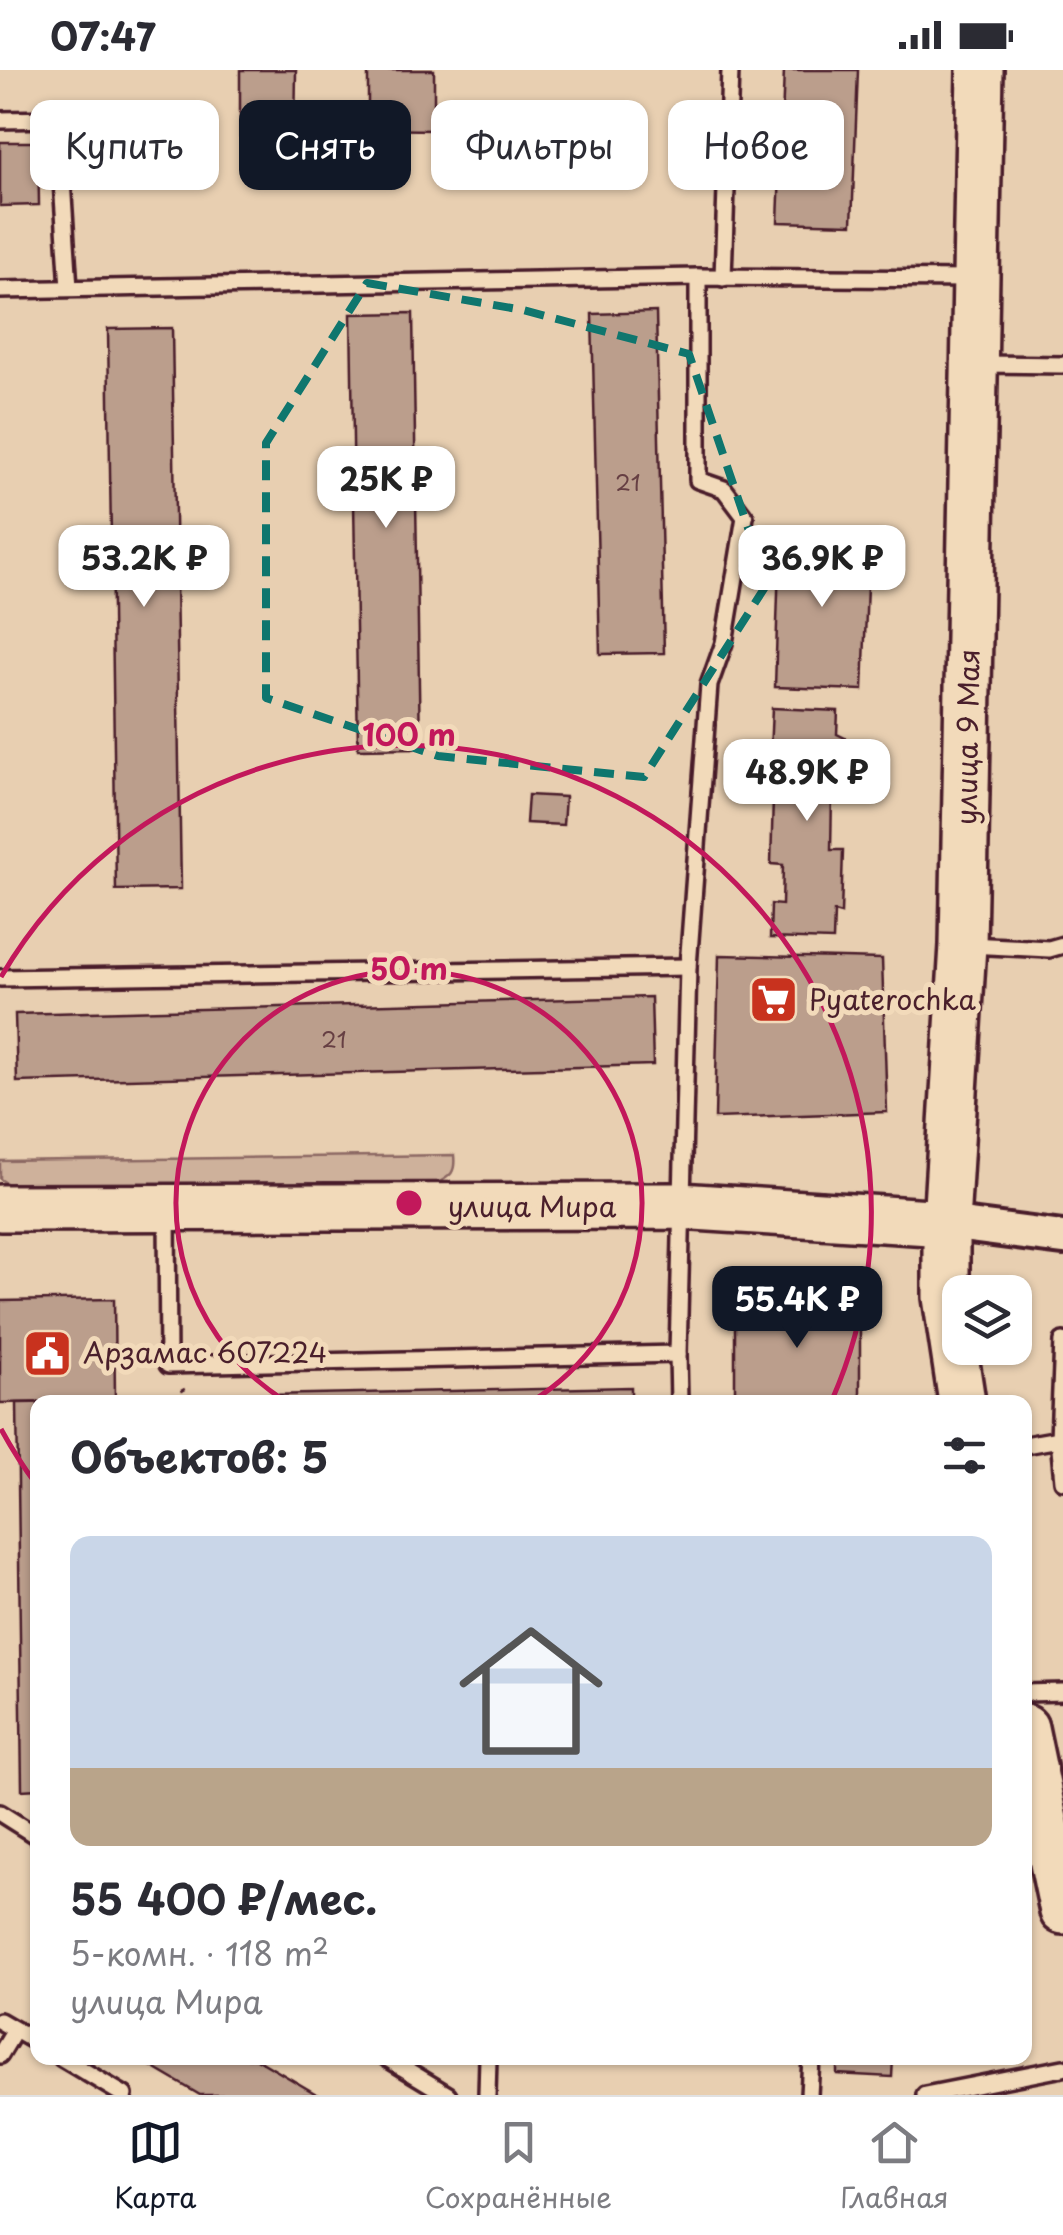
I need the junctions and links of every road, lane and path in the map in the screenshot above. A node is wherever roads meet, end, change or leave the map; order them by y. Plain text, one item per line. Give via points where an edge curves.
1 (730, 70) edge
2 (980, 70) edge
3 (0, 120) edge
4 (698, 277) junction
5 (723, 278) junction
6 (978, 280) junction
7 (69, 288) junction
8 (0, 290) edge
9 (977, 364) junction
10 (1063, 365) edge
11 (963, 945) junction
12 (1063, 945) edge
13 (688, 966) junction
14 (0, 978) edge
15 (679, 1206) junction
16 (168, 1207) junction
17 (0, 1208) edge
18 (946, 1223) junction
19 (1063, 1238) edge
20 (1063, 1340) edge
21 (678, 1354) junction
22 (679, 1395) edge
23 (961, 1395) edge
24 (1060, 1439) junction
25 (1032, 1444) edge
26 (1063, 1480) edge
27 (1063, 1692) edge
28 (1032, 1693) edge
29 (1032, 1761) edge
30 (0, 1813) edge
31 (30, 1833) edge
32 (1062, 1904) edge
33 (0, 2021) edge
34 (15, 2030) junction
35 (30, 2038) edge
36 (0, 2055) edge
37 (74, 2065) edge
38 (399, 2065) edge
39 (488, 2065) edge
40 (810, 2065) edge
41 (1063, 2068) edge
42 (124, 2095) edge
43 (448, 2095) edge
44 (487, 2095) edge
45 (809, 2095) edge
46 (925, 2095) edge

1 - 5 lane
2 - 6 main road, улица 9 Мая
3 - 7 lane via 58,118
4 - 5 lane
4 - 7 lane
4 - 13 lane via 698,480 724,489 745,516 724,643 710,686
5 - 6 lane
6 - 9 main road, улица 9 Мая
7 - 8 lane
9 - 10 lane
9 - 11 main road, улица 9 Мая
11 - 12 lane
11 - 18 main road, улица 9 Мая
13 - 14 lane
13 - 15 lane
15 - 16 main road, улица Мира
15 - 18 main road, улица Мира
15 - 21 lane
16 - 17 main road, улица Мира
16 - 21 lane via 168,1364
18 - 19 street, улица Мира
18 - 23 main road, улица 9 Мая via 946,1298
20 - 24 lane
21 - 22 lane
24 - 25 lane
24 - 26 lane
27 - 28 lane
29 - 32 main road
30 - 31 lane
33 - 34 lane
34 - 35 lane
34 - 36 lane
37 - 42 lane
38 - 43 lane
39 - 44 lane
40 - 45 lane
41 - 46 lane

